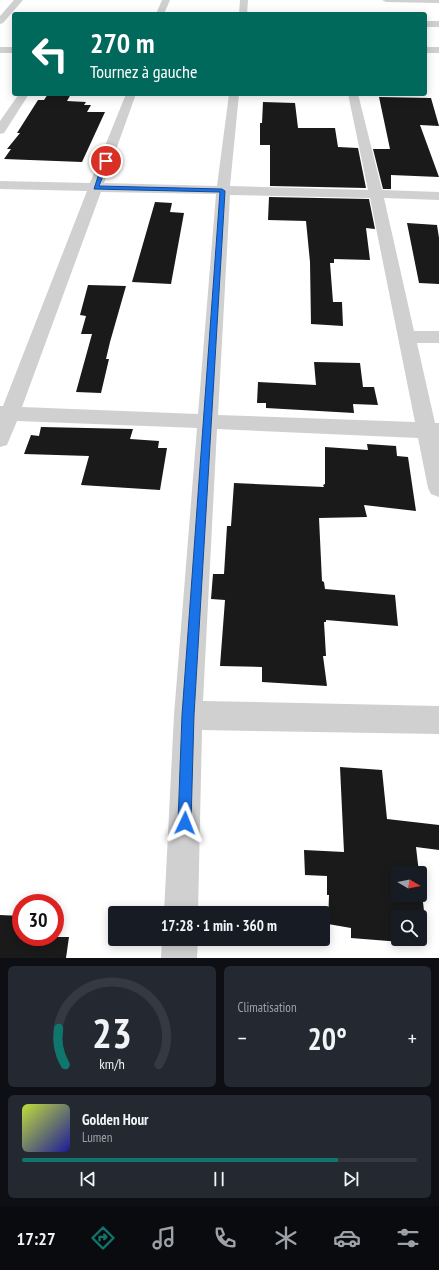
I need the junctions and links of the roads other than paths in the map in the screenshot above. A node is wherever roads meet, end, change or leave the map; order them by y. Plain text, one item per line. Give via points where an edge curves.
1 (19, 0) edge
2 (166, 0) edge
3 (244, 0) edge
4 (386, 0) edge
5 (439, 1) edge
6 (161, 12) edge
7 (243, 12) edge
8 (0, 21) edge
9 (12, 21) edge
10 (427, 24) edge
11 (439, 24) edge
12 (0, 50) edge
13 (12, 50) edge
14 (427, 50) edge
15 (439, 50) edge
16 (23, 96) edge
17 (130, 96) edge
18 (234, 96) edge
19 (353, 96) edge
20 (0, 130) edge
21 (0, 185) edge
22 (96, 188) junction
23 (222, 191) junction
24 (376, 194) junction
25 (439, 196) edge
26 (407, 337) junction
27 (439, 337) edge
28 (5, 413) edge
29 (208, 422) junction
30 (433, 430) edge
31 (0, 439) edge
32 (439, 488) edge
33 (188, 715) junction
34 (439, 720) edge
35 (181, 906) edge
36 (180, 946) edge
37 (179, 958) edge

1 - 8 street
2 - 6 street
3 - 7 street
4 - 5 street
8 - 9 street
10 - 11 street
12 - 13 street
14 - 15 street
16 - 20 street
17 - 22 street
18 - 23 street
19 - 24 street
21 - 22 street
22 - 23 street
22 - 28 street
23 - 24 street
23 - 29 street
24 - 25 street
24 - 26 street
26 - 27 street
26 - 30 street
28 - 29 street
28 - 31 street
29 - 30 street
29 - 33 street
30 - 32 street
33 - 34 street
33 - 35 street
36 - 37 street

